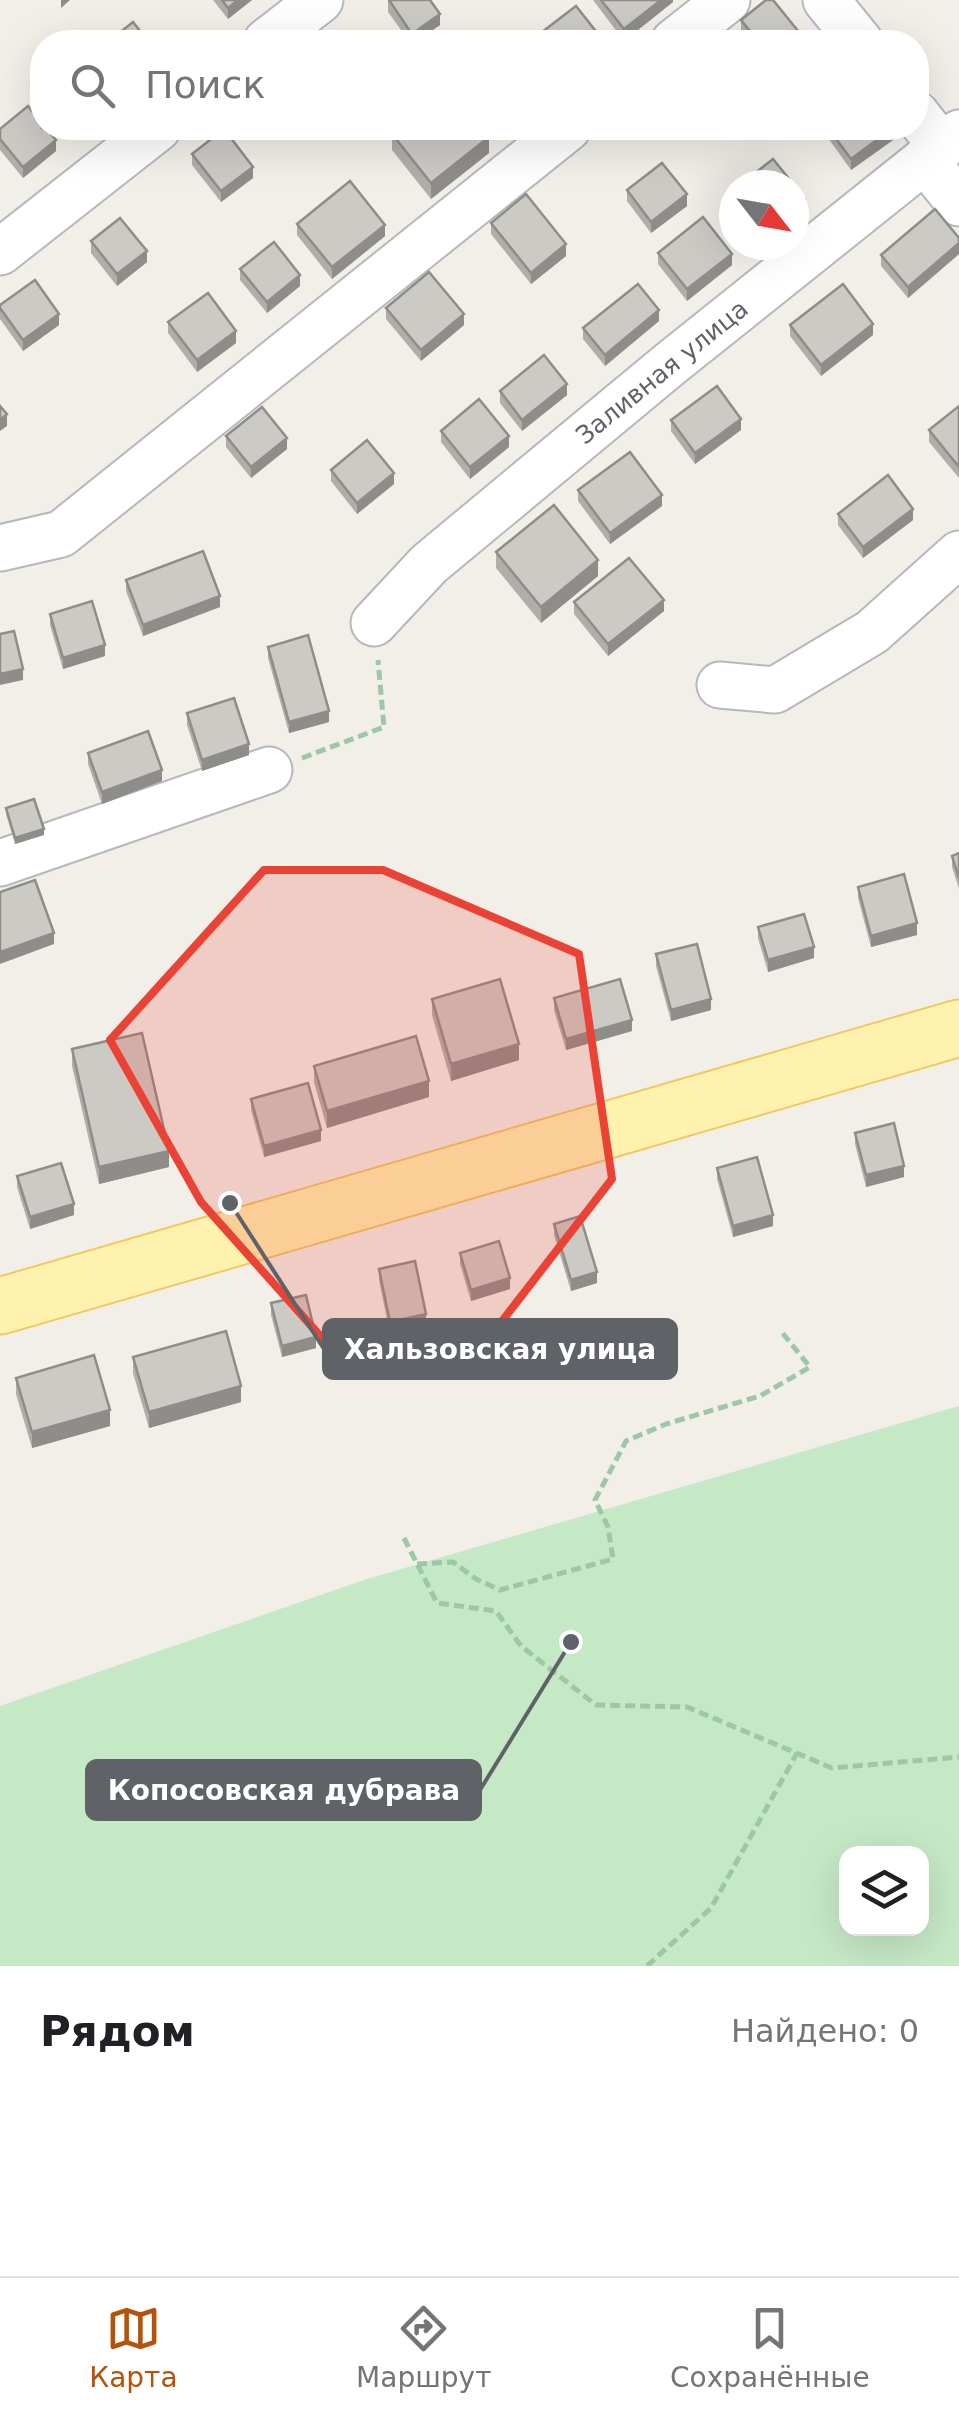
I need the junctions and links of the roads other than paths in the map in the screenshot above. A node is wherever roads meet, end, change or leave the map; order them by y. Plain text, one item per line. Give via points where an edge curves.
1 (320, 0) edge
2 (727, 0) edge
3 (826, 0) edge
4 (281, 30) edge
5 (689, 30) edge
6 (850, 30) edge
7 (936, 139) edge
8 (143, 140) edge
9 (553, 140) edge
10 (959, 203) edge
11 (0, 252) edge
12 (0, 548) edge
13 (959, 554) edge
14 (374, 622) road end
15 (720, 685) dead end
16 (269, 770) road end
17 (0, 863) edge
18 (959, 1028) edge
19 (0, 1306) edge

1 - 4 street
2 - 5 street
3 - 6 street
7 - 10 street
7 - 14 street, Заливная улица via 429,564
8 - 11 street
9 - 12 street via 61,534
13 - 15 street via 872,632 775,690
16 - 17 street
18 - 19 main road

